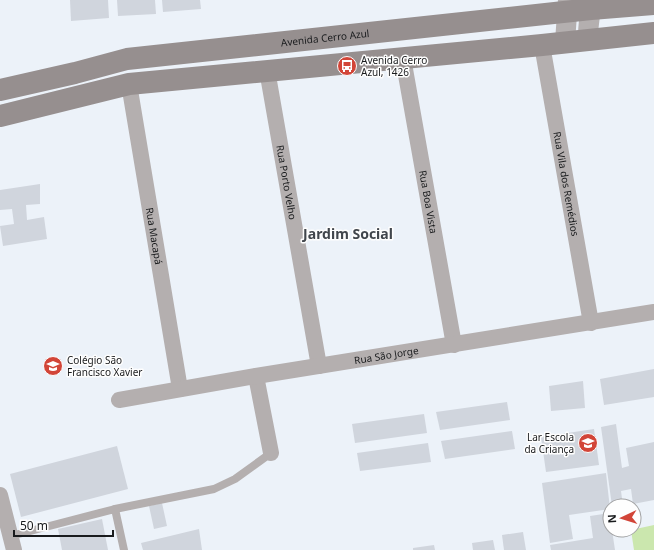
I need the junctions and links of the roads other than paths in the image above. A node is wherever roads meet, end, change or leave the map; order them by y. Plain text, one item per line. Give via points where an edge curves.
1 (593, 4) edge
2 (654, 4) edge
3 (568, 6) edge
4 (654, 33) edge
5 (588, 40) junction
6 (565, 42) junction
7 (542, 45) junction
8 (404, 58) junction
9 (267, 70) junction
10 (67, 75) junction
11 (130, 84) junction
12 (0, 90) edge
13 (72, 97) junction
14 (1, 117) edge
15 (654, 312) edge
16 (591, 323) junction
17 (454, 345) junction
18 (319, 366) junction
19 (256, 376) junction
20 (180, 389) junction
21 (120, 400) dead end
22 (271, 453) joint
23 (0, 495) edge
24 (115, 510) junction
25 (12, 543) edge
26 (124, 550) edge

1 - 2 main road, Avenida Cerro Azul
1 - 3 main road, Avenida Cerro Azul
1 - 5 street via 588,23
3 - 6 street
3 - 10 main road, Avenida Cerro Azul via 128,59
4 - 5 main road
5 - 6 main road
6 - 7 main road
7 - 8 main road
7 - 16 street, Rua Vila dos Remédios
8 - 9 main road
8 - 17 street, Rua Boa Vista
9 - 11 main road
9 - 18 street, Rua Porto Velho
10 - 12 main road, Avenida Cerro Azul
10 - 13 main road
11 - 13 main road
11 - 20 street, Rua Macapá
13 - 14 main road
15 - 16 street, Rua São Jorge
16 - 17 street, Rua São Jorge
17 - 18 street, Rua São Jorge
18 - 19 street, Rua São Jorge
19 - 20 street, Rua São Jorge
19 - 22 street
20 - 21 street, Rua São Jorge
22 - 24 lane via 235,479 214,489
23 - 25 street
24 - 25 lane
24 - 26 lane

